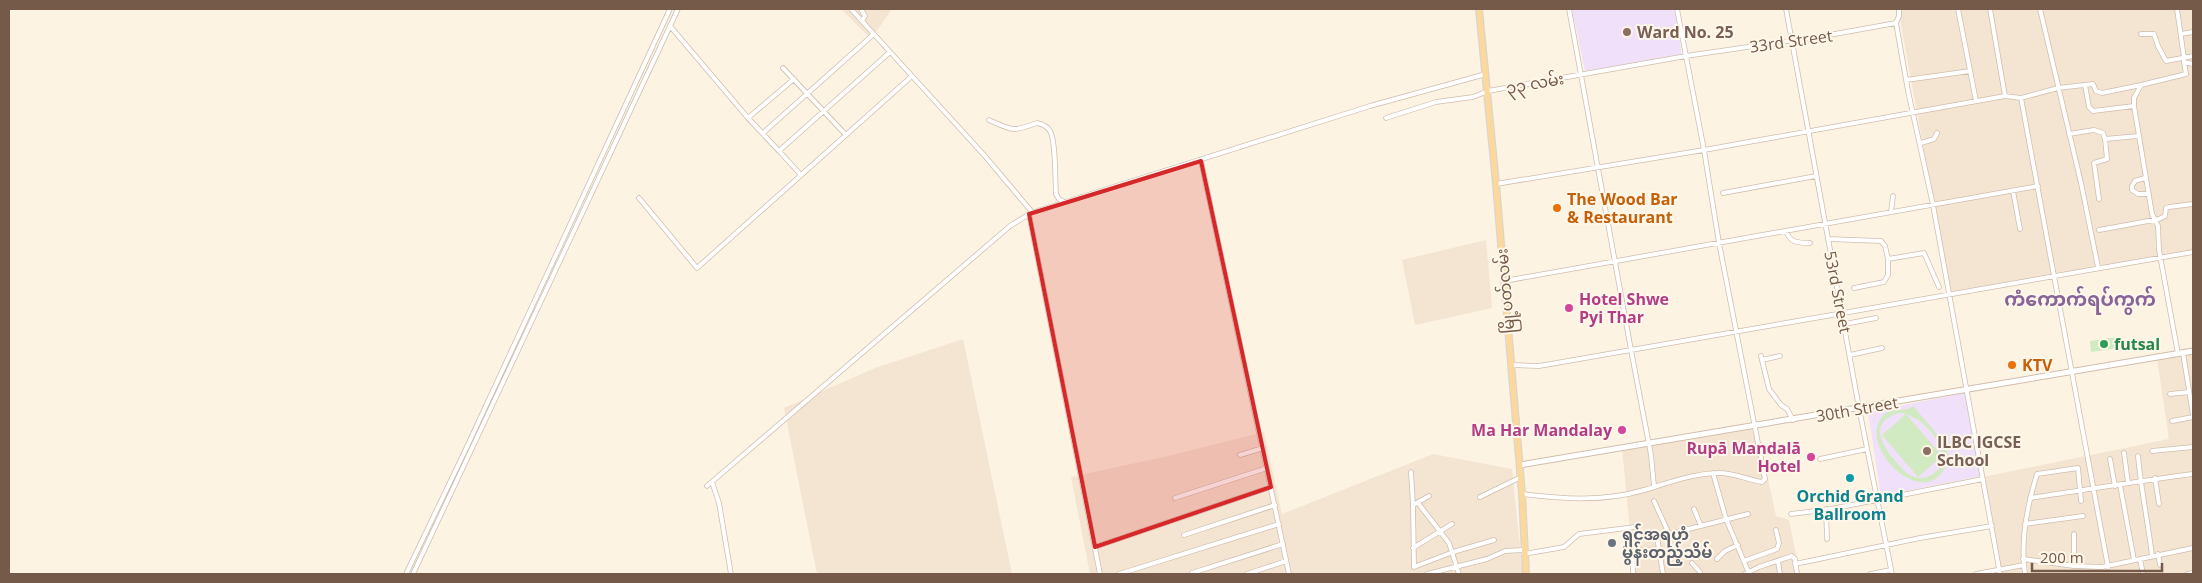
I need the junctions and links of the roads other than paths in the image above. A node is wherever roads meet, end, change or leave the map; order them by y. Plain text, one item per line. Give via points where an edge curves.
1 (670, 9) edge
2 (678, 9) edge
3 (851, 9) edge
4 (861, 9) edge
5 (1479, 9) edge
6 (1569, 9) edge
7 (1677, 9) edge
8 (1786, 9) edge
9 (1899, 9) edge
10 (1958, 9) edge
11 (1990, 9) edge
12 (2040, 9) edge
13 (2177, 9) edge
14 (862, 21) junction
15 (1896, 23) junction
16 (670, 26) junction
17 (2193, 32) edge
18 (874, 34) junction
19 (2141, 34) dead end
20 (2181, 34) junction
21 (1791, 41) junction
22 (890, 52) junction
23 (1686, 56) junction
24 (2193, 56) edge
25 (2184, 60) junction
26 (2193, 64) edge
27 (783, 68) dead end
28 (1970, 71) junction
29 (1486, 74) junction
30 (1582, 74) junction
31 (912, 76) junction
32 (794, 79) junction
33 (1906, 80) junction
34 (2084, 85) junction
35 (2141, 86) junction
36 (2058, 88) junction
37 (1488, 92) junction
38 (807, 93) junction
39 (2005, 96) junction
40 (2021, 98) junction
41 (1976, 101) junction
42 (2134, 106) junction
43 (824, 111) junction
44 (1914, 112) junction
45 (748, 118) junction
46 (1386, 118) dead end
47 (989, 120) dead end
48 (1808, 132) junction
49 (763, 133) junction
50 (1937, 133) dead end
51 (2069, 134) junction
52 (846, 135) junction
53 (2138, 136) junction
54 (2105, 139) junction
55 (1921, 143) junction
56 (1704, 150) junction
57 (779, 151) junction
58 (1201, 161) junction
59 (1599, 166) junction
60 (801, 176) junction
61 (1816, 176) junction
62 (2145, 178) junction
63 (1496, 184) junction
64 (2038, 186) junction
65 (2013, 190) junction
66 (1723, 193) dead end
67 (2148, 194) junction
68 (1893, 196) dead end
69 (639, 198) dead end
70 (2099, 198) dead end
71 (1064, 202) junction
72 (2193, 204) edge
73 (1933, 205) junction
74 (1891, 212) junction
75 (1031, 213) junction
76 (2155, 220) junction
77 (1826, 224) junction
78 (2020, 229) dead end
79 (2099, 230) dead end
80 (1786, 231) junction
81 (1828, 239) junction
82 (1719, 242) junction
83 (1810, 243) dead end
84 (2193, 252) edge
85 (2161, 257) junction
86 (1888, 259) junction
87 (1616, 260) junction
88 (2098, 267) junction
89 (2055, 276) junction
90 (1504, 281) junction
91 (1939, 287) dead end
92 (1854, 288) dead end
93 (1949, 295) junction
94 (1843, 314) junction
95 (1876, 318) dead end
96 (1845, 324) junction
97 (1737, 332) junction
98 (1882, 348) dead end
99 (1631, 350) junction
100 (2193, 351) edge
101 (2181, 353) junction
102 (1850, 355) junction
103 (1780, 356) dead end
104 (1512, 365) junction
105 (2071, 371) junction
106 (1967, 388) junction
107 (2189, 392) junction
108 (2170, 394) dead end
109 (1859, 408) junction
110 (2193, 416) edge
111 (1793, 420) junction
112 (2172, 421) dead end
113 (1756, 426) junction
114 (1648, 443) junction
115 (2193, 447) edge
116 (1263, 448) junction
117 (1868, 449) junction
118 (2152, 451) dead end
119 (2124, 453) dead end
120 (1240, 455) dead end
121 (2138, 456) dead end
122 (1820, 459) dead end
123 (2110, 459) dead end
124 (1520, 466) junction
125 (1267, 468) junction
126 (1411, 472) dead end
127 (1712, 473) junction
128 (2193, 474) edge
129 (1521, 477) junction
130 (2155, 478) junction
131 (1983, 480) junction
132 (2139, 480) junction
133 (712, 482) junction
134 (2128, 483) junction
135 (2118, 485) junction
136 (707, 486) dead end
137 (1654, 486) junction
138 (1271, 487) junction
139 (2094, 489) junction
140 (2080, 491) junction
141 (1522, 494) junction
142 (1429, 496) dead end
143 (1480, 497) dead end
144 (1175, 498) dead end
145 (2030, 498) junction
146 (1878, 500) junction
147 (1654, 501) dead end
148 (2081, 501) dead end
149 (1418, 503) junction
150 (2159, 504) dead end
151 (1274, 505) junction
152 (1413, 505) junction
153 (1826, 509) junction
154 (1694, 510) dead end
155 (1748, 514) dead end
156 (1791, 514) dead end
157 (2083, 516) dead end
158 (1726, 519) junction
159 (1279, 524) junction
160 (1452, 524) dead end
161 (2025, 524) junction
162 (1701, 526) junction
163 (1992, 526) junction
164 (1636, 527) dead end
165 (1441, 530) junction
166 (1776, 530) dead end
167 (1669, 534) junction
168 (2074, 534) dead end
169 (1184, 535) dead end
170 (1657, 537) junction
171 (1827, 539) dead end
172 (1494, 540) dead end
173 (1283, 544) junction
174 (1738, 545) junction
175 (1886, 545) junction
176 (1095, 547) junction
177 (1413, 548) junction
178 (2193, 548) edge
179 (1659, 549) junction
180 (1632, 551) junction
181 (1453, 552) junction
182 (1524, 552) junction
183 (2158, 554) junction
184 (2152, 556) junction
185 (1717, 558) dead end
186 (2023, 559) junction
187 (2140, 559) junction
188 (2134, 560) junction
189 (1286, 561) junction
190 (1744, 561) junction
191 (1778, 561) junction
192 (1692, 563) dead end
193 (1795, 564) junction
194 (2024, 565) junction
195 (2160, 565) dead end
196 (1456, 566) junction
197 (2074, 566) junction
198 (2108, 566) junction
199 (1414, 567) junction
200 (1759, 567) junction
201 (2080, 567) junction
202 (2102, 567) junction
203 (1892, 572) edge
204 (2000, 572) edge
205 (1192, 573) dead end
206 (1525, 573) edge
207 (1747, 573) edge
208 (406, 574) edge
209 (413, 574) edge
210 (731, 574) edge
211 (1100, 574) edge
212 (1119, 574) edge
213 (1247, 574) edge
214 (1289, 574) edge
215 (1416, 574) edge
216 (1427, 574) edge
217 (1459, 574) edge
218 (1633, 574) edge
219 (1664, 574) edge
220 (1701, 574) edge
221 (1761, 574) edge
222 (1780, 574) edge
223 (1797, 574) edge
224 (1870, 574) edge
225 (1976, 574) edge
226 (2025, 574) edge
227 (2080, 574) edge
228 (2103, 574) edge
229 (2143, 574) edge
230 (2188, 574) edge
231 (2193, 574) edge

1 - 208 street
2 - 16 street
3 - 14 street
4 - 14 street via 865,16
5 - 29 main road, မြို့ပတ်လမ်း
6 - 30 street
7 - 23 street
8 - 21 street, 53rd Street
9 - 15 street
10 - 28 street
11 - 39 street
12 - 36 street
13 - 20 street
14 - 18 street
15 - 21 street, 33rd Street
15 - 33 street
16 - 45 street
16 - 209 street
17 - 20 street
18 - 22 street
18 - 38 street
19 - 25 street via 2154,34 2166,61
20 - 25 street
21 - 23 street, 33rd Street
21 - 48 street, 53rd Street
22 - 31 street
22 - 43 street
23 - 30 street, ၃၃ လမ်း
23 - 56 street
24 - 25 street
25 - 26 street
25 - 35 street via 2186,74
27 - 32 street
28 - 33 street
28 - 41 street
29 - 37 main road, မြို့ပတ်လမ်း
29 - 58 street via 1370,106
30 - 37 street, ၃၃ လမ်း
30 - 59 street
31 - 52 street
31 - 75 street
32 - 38 street
32 - 45 street
33 - 44 street
34 - 35 street via 2093,84 2096,91 2102,92
34 - 36 street
34 - 42 street via 2089,108 2093,111
35 - 42 street via 2134,98
36 - 40 street
36 - 51 street
37 - 46 street, ၃၃ လမ်း via 1436,102
37 - 63 main road, မြို့ပတ်လမ်း
38 - 43 street
38 - 49 street
39 - 40 street
39 - 41 street
40 - 64 street
41 - 44 street
42 - 53 street
43 - 52 street
43 - 57 street
44 - 48 street
44 - 55 street
45 - 49 street
47 - 71 street via 1011,130 1037,123 1047,127 1052,133 1054,146 1056,194
48 - 56 street
48 - 61 street, 53rd Street
49 - 57 street
50 - 55 street via 1934,139
51 - 54 street via 2094,130 2103,133
51 - 88 street
52 - 60 street
53 - 54 street
53 - 62 street
54 - 70 street via 2107,159 2096,161 2094,166
55 - 73 street
56 - 59 street
56 - 82 street
57 - 60 street
58 - 71 street
58 - 116 street
59 - 63 street
59 - 87 street
60 - 69 street via 697,268
61 - 66 street
61 - 77 street, 53rd Street
62 - 67 street
62 - 67 street via 2135,181 2132,190
63 - 90 main road, မြို့ပတ်လမ်း
64 - 65 street
64 - 89 street
65 - 73 street
65 - 78 street
67 - 76 street
68 - 74 street
71 - 75 street
72 - 76 street via 2166,208 2165,216
73 - 74 street
73 - 93 street
74 - 77 street
75 - 133 street via 1010,226
75 - 176 street
76 - 79 street
76 - 85 street
77 - 80 street
77 - 81 street, 53rd Street
80 - 82 street
80 - 83 street via 1797,243
81 - 86 street via 1881,242 1886,246
81 - 94 street, 53rd Street
82 - 87 street
82 - 97 street
84 - 85 street
85 - 88 street
85 - 101 street
86 - 91 street via 1924,253
86 - 92 street via 1888,275 1884,282
87 - 90 street
87 - 99 street
88 - 89 street
89 - 93 street
89 - 105 street
90 - 104 main road, မြို့ပတ်လမ်း
93 - 94 street
93 - 106 street
94 - 96 street, 53rd Street
94 - 97 street
95 - 96 street
96 - 102 street, 53rd Street
97 - 99 street
97 - 113 street
98 - 102 street
99 - 104 street via 1540,366
99 - 114 street
100 - 101 main road, 30th Street
101 - 105 main road, 30th Street
101 - 107 street
102 - 109 street, 53rd Street
103 - 111 street via 1762,358 1769,389
104 - 124 main road, မြို့ပတ်လမ်း
105 - 106 main road, 30th Street
105 - 139 street
106 - 109 main road, 30th Street
106 - 131 street
107 - 108 street
107 - 110 street
109 - 111 main road, 30th Street
109 - 117 street, 53rd Street
110 - 112 street
111 - 113 main road, 30th Street
113 - 114 main road, 30th Street
113 - 127 street via 1764,481
114 - 124 main road, 30th Street
114 - 137 street
115 - 118 street
116 - 120 street
116 - 125 street
117 - 122 street
117 - 146 street, 53rd Street
119 - 134 street
121 - 132 street
123 - 135 street
124 - 129 main road, မြို့ပတ်လမ်း
125 - 138 street
125 - 144 street
126 - 152 street
127 - 137 street
127 - 158 street
128 - 130 street
129 - 141 main road, မြို့ပတ်လမ်း
129 - 143 street
130 - 132 street
130 - 150 street
131 - 146 street
131 - 163 street
132 - 134 street
132 - 184 street
133 - 136 street
133 - 210 street via 719,503
134 - 135 street
135 - 139 street
135 - 188 street
137 - 141 street via 1620,495 1591,497
138 - 151 street
138 - 176 street
139 - 140 street
139 - 198 street
140 - 145 street
140 - 145 street via 2078,468 2048,471 2037,474
140 - 148 street
141 - 182 main road, မြို့ပတ်လမ်း
142 - 149 street
145 - 161 street
146 - 153 street
146 - 175 street, 53rd Street
147 - 167 street
149 - 152 street
149 - 165 street
151 - 159 street
151 - 169 street
152 - 177 street
153 - 156 street
153 - 171 street
154 - 162 street
155 - 158 street
157 - 161 street
158 - 162 street
158 - 174 street
159 - 173 street
159 - 212 street
160 - 165 street
161 - 186 street
162 - 167 street
163 - 175 street
163 - 204 street
164 - 182 street via 1579,534 1564,547
165 - 177 street
165 - 181 street
166 - 190 street via 1777,549
167 - 170 street
168 - 197 street
170 - 179 street
170 - 180 street via 1633,537
172 - 181 street
173 - 189 street
173 - 205 street
174 - 185 street
174 - 190 street
175 - 193 street
175 - 203 street, 53rd Street
176 - 211 street
177 - 199 street
178 - 183 street
179 - 180 street
179 - 219 street
180 - 218 street
181 - 196 street
181 - 199 street
182 - 196 street via 1505,551
182 - 206 main road, မြို့ပတ်လမ်း
183 - 184 street
183 - 195 street
184 - 187 street
186 - 194 street
186 - 197 street
187 - 188 street
187 - 229 street
188 - 198 street
189 - 213 street
189 - 214 street
190 - 207 street
191 - 193 street via 1794,557
191 - 200 street
191 - 222 street
192 - 220 street
193 - 223 street
194 - 204 street
194 - 226 street
196 - 216 street
196 - 217 street
197 - 201 street
198 - 202 street
199 - 215 street
200 - 207 street
200 - 221 street
201 - 202 street
201 - 227 street
202 - 228 street
203 - 224 street
204 - 225 street
230 - 231 street

